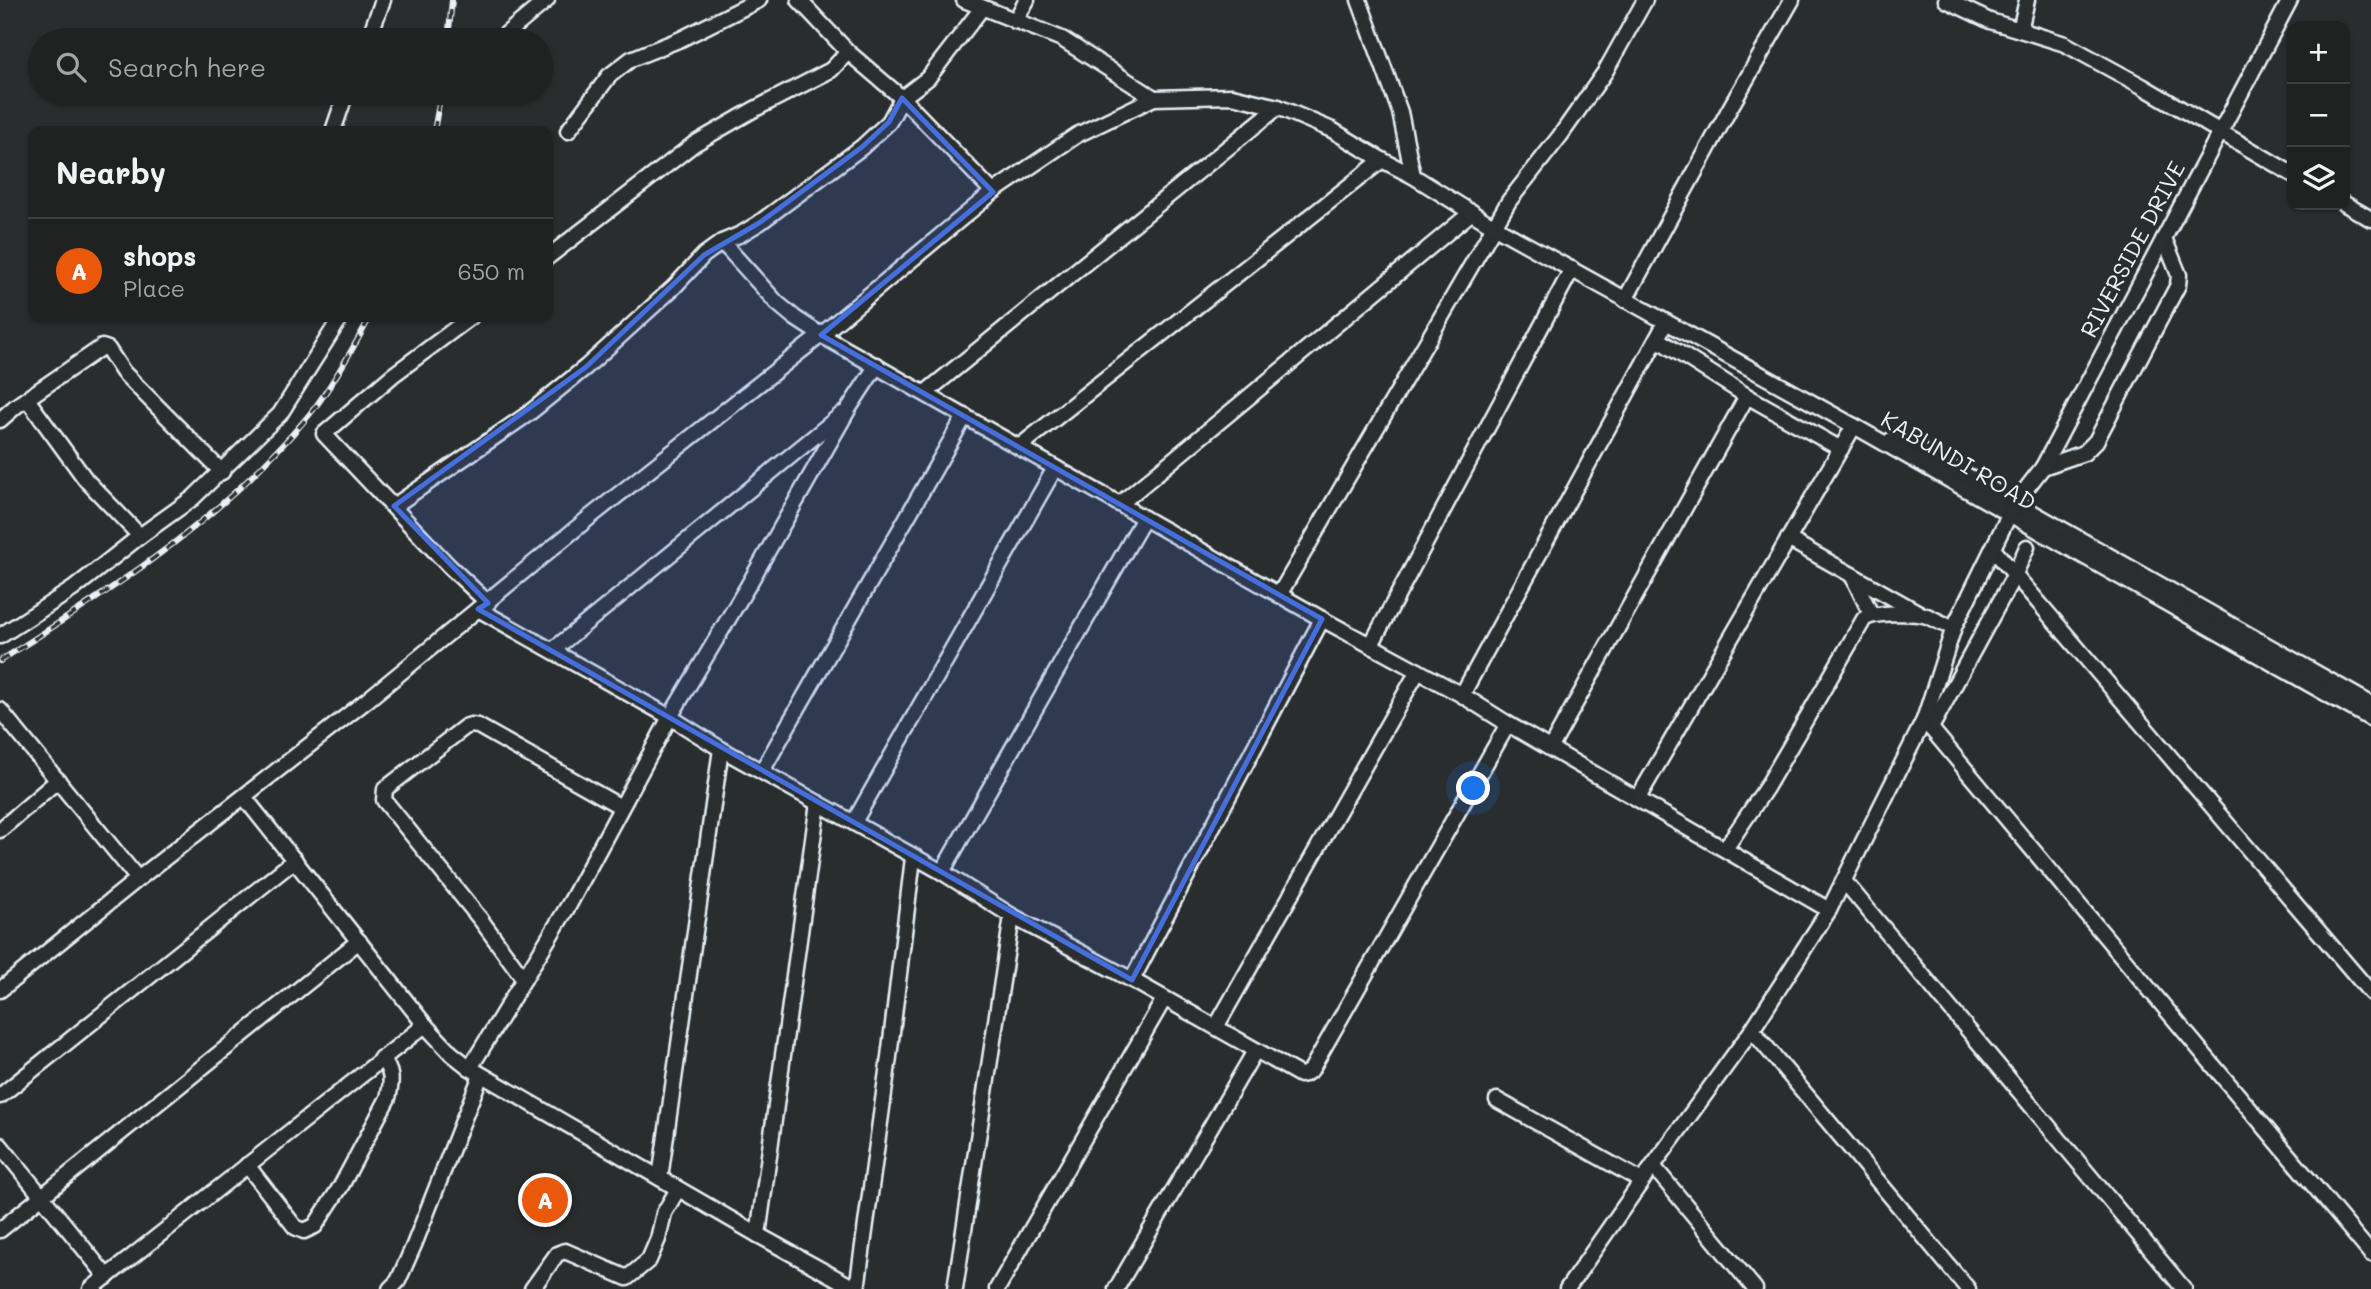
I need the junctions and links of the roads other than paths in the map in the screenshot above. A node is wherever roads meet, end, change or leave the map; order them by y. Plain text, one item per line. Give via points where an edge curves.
1 (383, 0) edge
2 (547, 0) edge
3 (759, 0) edge
4 (799, 0) edge
5 (964, 0) edge
6 (1027, 0) edge
7 (1359, 0) edge
8 (1645, 0) edge
9 (1792, 0) edge
10 (1946, 0) edge
11 (2027, 0) edge
12 (2290, 0) edge
13 (982, 8) junction
14 (1015, 21) junction
15 (372, 28) edge
16 (513, 28) edge
17 (2020, 30) junction
18 (848, 52) junction
19 (902, 98) junction
20 (1154, 98) junction
21 (342, 105) edge
22 (1278, 107) junction
23 (335, 126) edge
24 (568, 131) dead end
25 (2221, 132) junction
26 (1382, 160) junction
27 (2287, 171) edge
28 (1413, 176) junction
29 (993, 192) junction
30 (2350, 207) edge
31 (1472, 212) junction
32 (2371, 219) edge
33 (1493, 226) junction
34 (2164, 238) junction
35 (722, 242) junction
36 (553, 253) edge
37 (1572, 269) junction
38 (1625, 300) junction
39 (338, 322) edge
40 (464, 322) edge
41 (1667, 322) junction
42 (821, 335) junction
43 (1657, 339) junction
44 (877, 365) junction
45 (925, 393) junction
46 (1747, 396) junction
47 (27, 399) junction
48 (849, 408) junction
49 (965, 416) junction
50 (0, 420) edge
51 (1854, 426) junction
52 (1019, 447) junction
53 (1840, 449) junction
54 (2043, 467) junction
55 (1055, 468) junction
56 (222, 472) junction
57 (1121, 503) junction
58 (394, 506) junction
59 (2012, 509) junction
60 (1144, 518) junction
61 (140, 536) junction
62 (1788, 539) junction
63 (2027, 547) dead end
64 (1993, 549) junction
65 (2015, 574) junction
66 (1852, 575) junction
67 (1279, 595) junction
68 (483, 606) junction
69 (1871, 614) junction
70 (1926, 616) junction
71 (1322, 619) junction
72 (1954, 626) junction
73 (0, 636) edge
74 (1371, 645) junction
75 (553, 650) junction
76 (1418, 671) junction
77 (1462, 695) junction
78 (2348, 699) junction
79 (2371, 704) edge
80 (0, 710) edge
81 (670, 717) junction
82 (2371, 719) edge
83 (1508, 724) junction
84 (1928, 724) junction
85 (1551, 747) junction
86 (721, 749) junction
87 (762, 771) junction
88 (58, 780) junction
89 (244, 797) junction
90 (1638, 798) junction
91 (818, 803) junction
92 (621, 807) junction
93 (854, 821) junction
94 (0, 830) edge
95 (1725, 849) junction
96 (913, 858) junction
97 (295, 860) junction
98 (942, 872) junction
99 (138, 879) junction
100 (1844, 881) junction
101 (1829, 910) junction
102 (1012, 916) junction
103 (359, 941) junction
104 (524, 979) junction
105 (1132, 980) junction
106 (0, 990) edge
107 (2371, 993) edge
108 (1164, 999) junction
109 (425, 1025) junction
110 (1216, 1027) junction
111 (1752, 1030) junction
112 (1255, 1051) junction
113 (381, 1058) junction
114 (475, 1072) junction
115 (0, 1097) edge
116 (1497, 1100) dead end
117 (0, 1145) edge
118 (247, 1166) junction
119 (1653, 1166) junction
120 (660, 1178) junction
121 (1642, 1181) junction
122 (678, 1189) junction
123 (41, 1197) junction
124 (0, 1230) edge
125 (758, 1235) junction
126 (2371, 1254) edge
127 (107, 1277) junction
128 (91, 1289) edge
129 (390, 1289) edge
130 (533, 1289) edge
131 (856, 1289) edge
132 (955, 1289) edge
133 (997, 1289) edge
134 (1115, 1289) edge
135 (1567, 1289) edge
136 (1755, 1289) edge
137 (1968, 1289) edge
138 (2184, 1289) edge

1 - 15 street
2 - 16 street
3 - 24 street via 631,60 609,76
4 - 18 street
5 - 13 street
6 - 14 street
7 - 28 street via 1400,112
8 - 33 street via 1605,72
9 - 38 street
10 - 17 street
11 - 17 street
12 - 25 street, RIVERSIDE DRIVE
13 - 14 street
13 - 19 street via 928,78
14 - 20 street via 1062,39
17 - 25 street via 2065,44
18 - 19 street
18 - 36 street via 831,70 694,144
19 - 29 street
19 - 35 street via 889,122 862,147 759,223
20 - 22 street, KABUNDI ROAD via 1232,96
20 - 29 street via 1077,135
21 - 23 street
22 - 26 street, KABUNDI ROAD via 1332,130
22 - 45 street
25 - 27 street
25 - 34 street, RIVERSIDE DRIVE
26 - 28 street, KABUNDI ROAD
26 - 52 street
28 - 31 street, KABUNDI ROAD
29 - 42 street
30 - 32 street
31 - 33 street, KABUNDI ROAD
31 - 57 street
33 - 37 street, KABUNDI ROAD
33 - 67 street
34 - 54 street, RIVERSIDE DRIVE
34 - 54 street via 2179,275 2178,285 2096,441 2084,453
35 - 42 street via 777,303
35 - 58 street via 528,414
37 - 38 street, KABUNDI ROAD
37 - 74 street
38 - 41 street, KABUNDI ROAD
39 - 56 street via 280,414
40 - 58 street via 324,434
41 - 43 street
41 - 51 street, KABUNDI ROAD
42 - 44 street
42 - 68 street
43 - 46 street
43 - 77 street
44 - 45 street
44 - 48 street
45 - 49 street
46 - 53 street
46 - 85 street
47 - 50 street
47 - 56 street via 102,347 108,349 123,372
47 - 61 street via 86,480
48 - 75 street
48 - 81 street
49 - 52 street
49 - 87 street
51 - 53 street
51 - 59 street, KABUNDI ROAD
52 - 55 street
53 - 62 street
54 - 59 street, RIVERSIDE DRIVE
55 - 57 street
55 - 93 street
56 - 61 street
57 - 60 street
58 - 68 street
59 - 64 street, RIVERSIDE DRIVE
59 - 78 street, KABUNDI ROAD
60 - 67 street
60 - 98 street
61 - 73 street via 73,589
62 - 66 street
62 - 90 street
63 - 65 street
64 - 65 street
64 - 72 street, RIVERSIDE DRIVE
65 - 84 street
65 - 107 street
66 - 69 street
66 - 70 street
67 - 71 street
68 - 75 street
68 - 89 street
69 - 70 street
69 - 95 street via 1859,626 1766,788
70 - 72 street
71 - 74 street
71 - 105 street
72 - 84 street, RIVERSIDE DRIVE
74 - 76 street
75 - 81 street
76 - 77 street
76 - 110 street
77 - 83 street
78 - 79 street, KABUNDI ROAD
78 - 82 street, KABUNDI ROAD
80 - 88 street
81 - 86 street
81 - 92 street
83 - 85 street
83 - 112 street via 1311,1070 1300,1075
84 - 100 street
84 - 126 street
85 - 90 street
86 - 87 street
86 - 120 street
87 - 91 street
88 - 94 street
88 - 99 street
89 - 97 street
89 - 99 street
90 - 95 street
91 - 93 street
91 - 125 street
92 - 104 street
92 - 104 street via 471,725 385,789 384,800
93 - 96 street
95 - 101 street
96 - 98 street
96 - 131 street
97 - 103 street
97 - 115 street
98 - 102 street
99 - 106 street
100 - 101 street
100 - 138 street
101 - 111 street
102 - 105 street
102 - 132 street
103 - 109 street
103 - 123 street
104 - 114 street
105 - 108 street
108 - 110 street
108 - 133 street
109 - 113 street
109 - 114 street
110 - 112 street
111 - 119 street
111 - 137 street
112 - 134 street
113 - 118 street
113 - 118 street via 392,1083 388,1098 315,1226 304,1231 295,1227
114 - 120 street
114 - 129 street via 414,1245
116 - 121 street
117 - 123 street
118 - 127 street
119 - 121 street
119 - 136 street
120 - 122 street
121 - 135 street
122 - 125 street
122 - 130 street via 664,1213 649,1260 627,1278 565,1251 557,1254
123 - 124 street
123 - 127 street
125 - 131 street
127 - 128 street

